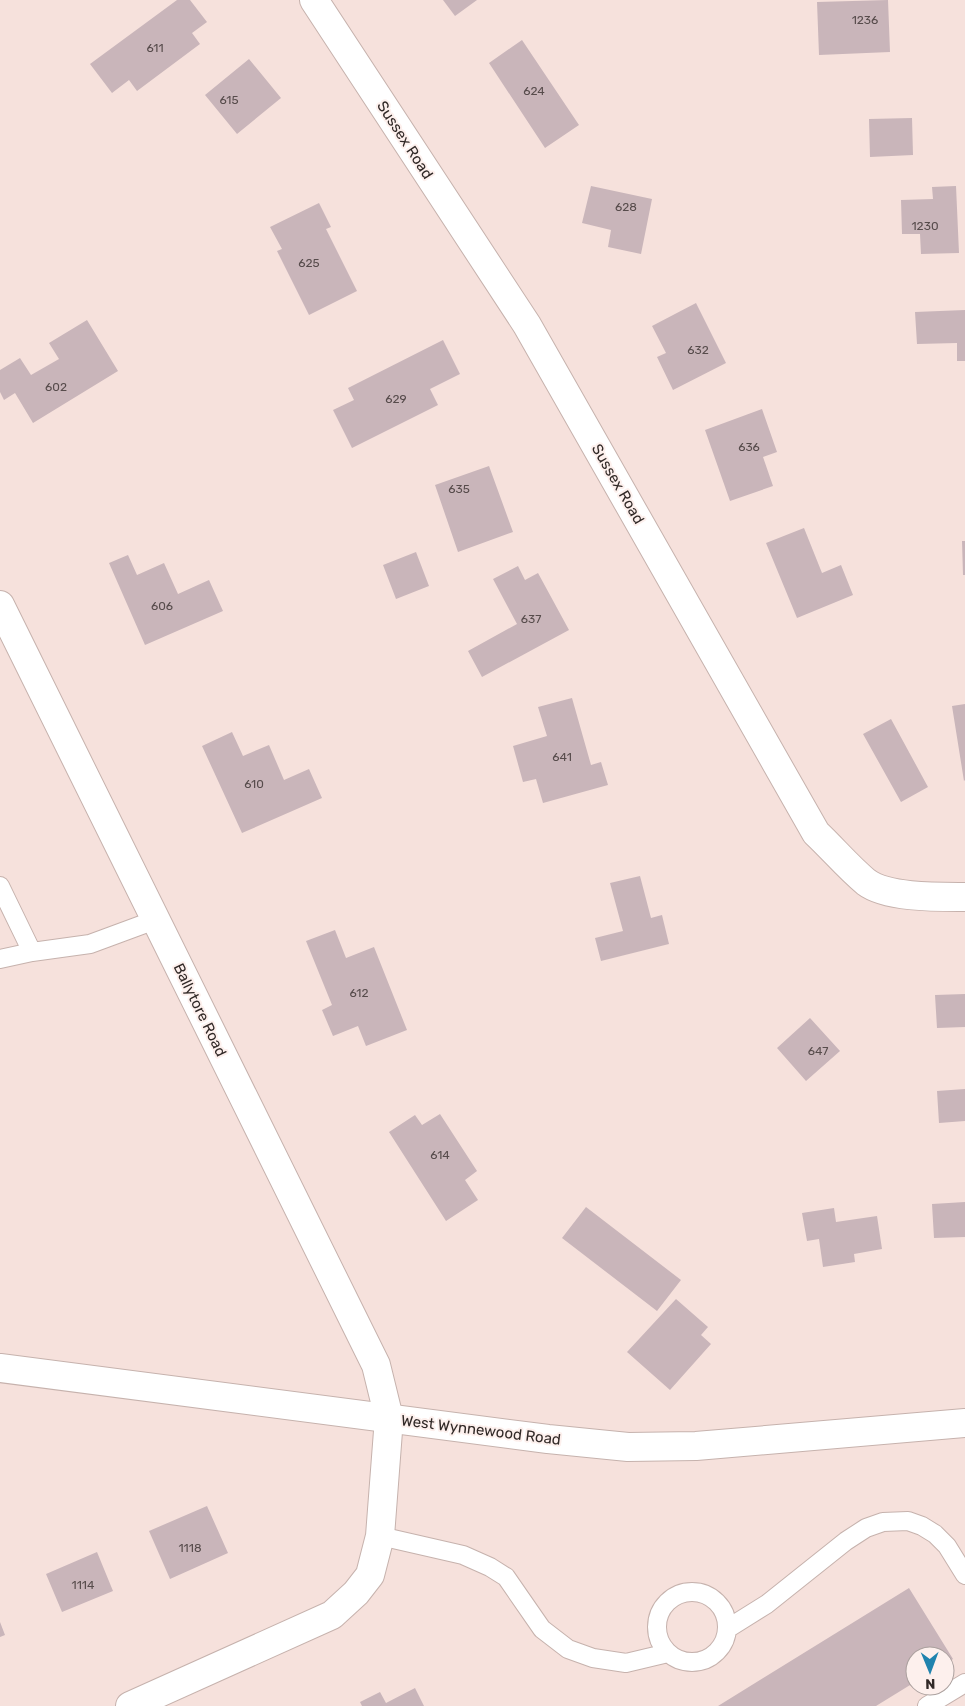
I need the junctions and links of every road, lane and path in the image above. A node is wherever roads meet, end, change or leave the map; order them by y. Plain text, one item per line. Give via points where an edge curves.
1 (314, 0) edge
2 (0, 605) edge
3 (0, 886) edge
4 (965, 897) edge
5 (156, 920) junction
6 (32, 952) junction
7 (0, 960) edge
8 (0, 1368) edge
9 (389, 1418) junction
10 (965, 1423) edge
11 (380, 1536) junction
12 (965, 1575) edge
13 (727, 1629) junction
14 (668, 1653) junction
15 (965, 1684) edge
16 (130, 1706) edge
17 (927, 1706) edge

1 - 4 street, Sussex Road via 527,325 816,833 867,882 885,891
2 - 5 street, Ballytore Road
3 - 6 lane
5 - 6 lane via 90,944
5 - 9 street, Ballytore Road via 376,1365
6 - 7 lane
8 - 9 street, West Wynnewood Road
9 - 10 street, West Wynnewood Road via 628,1447 696,1446
9 - 11 street, Ballytore Road
11 - 14 lane via 463,1555 490,1567 506,1577 542,1629 568,1649 593,1658 626,1663
11 - 16 street, Ballytore Road via 370,1575 332,1615
12 - 13 lane via 947,1546 929,1530 908,1521 883,1522 846,1541 767,1604
13 - 14 lane via 719,1650 700,1662 678,1660
13 - 14 lane via 724,1612 713,1599 690,1592 679,1595 669,1601 657,1622 661,1644
15 - 17 lane

